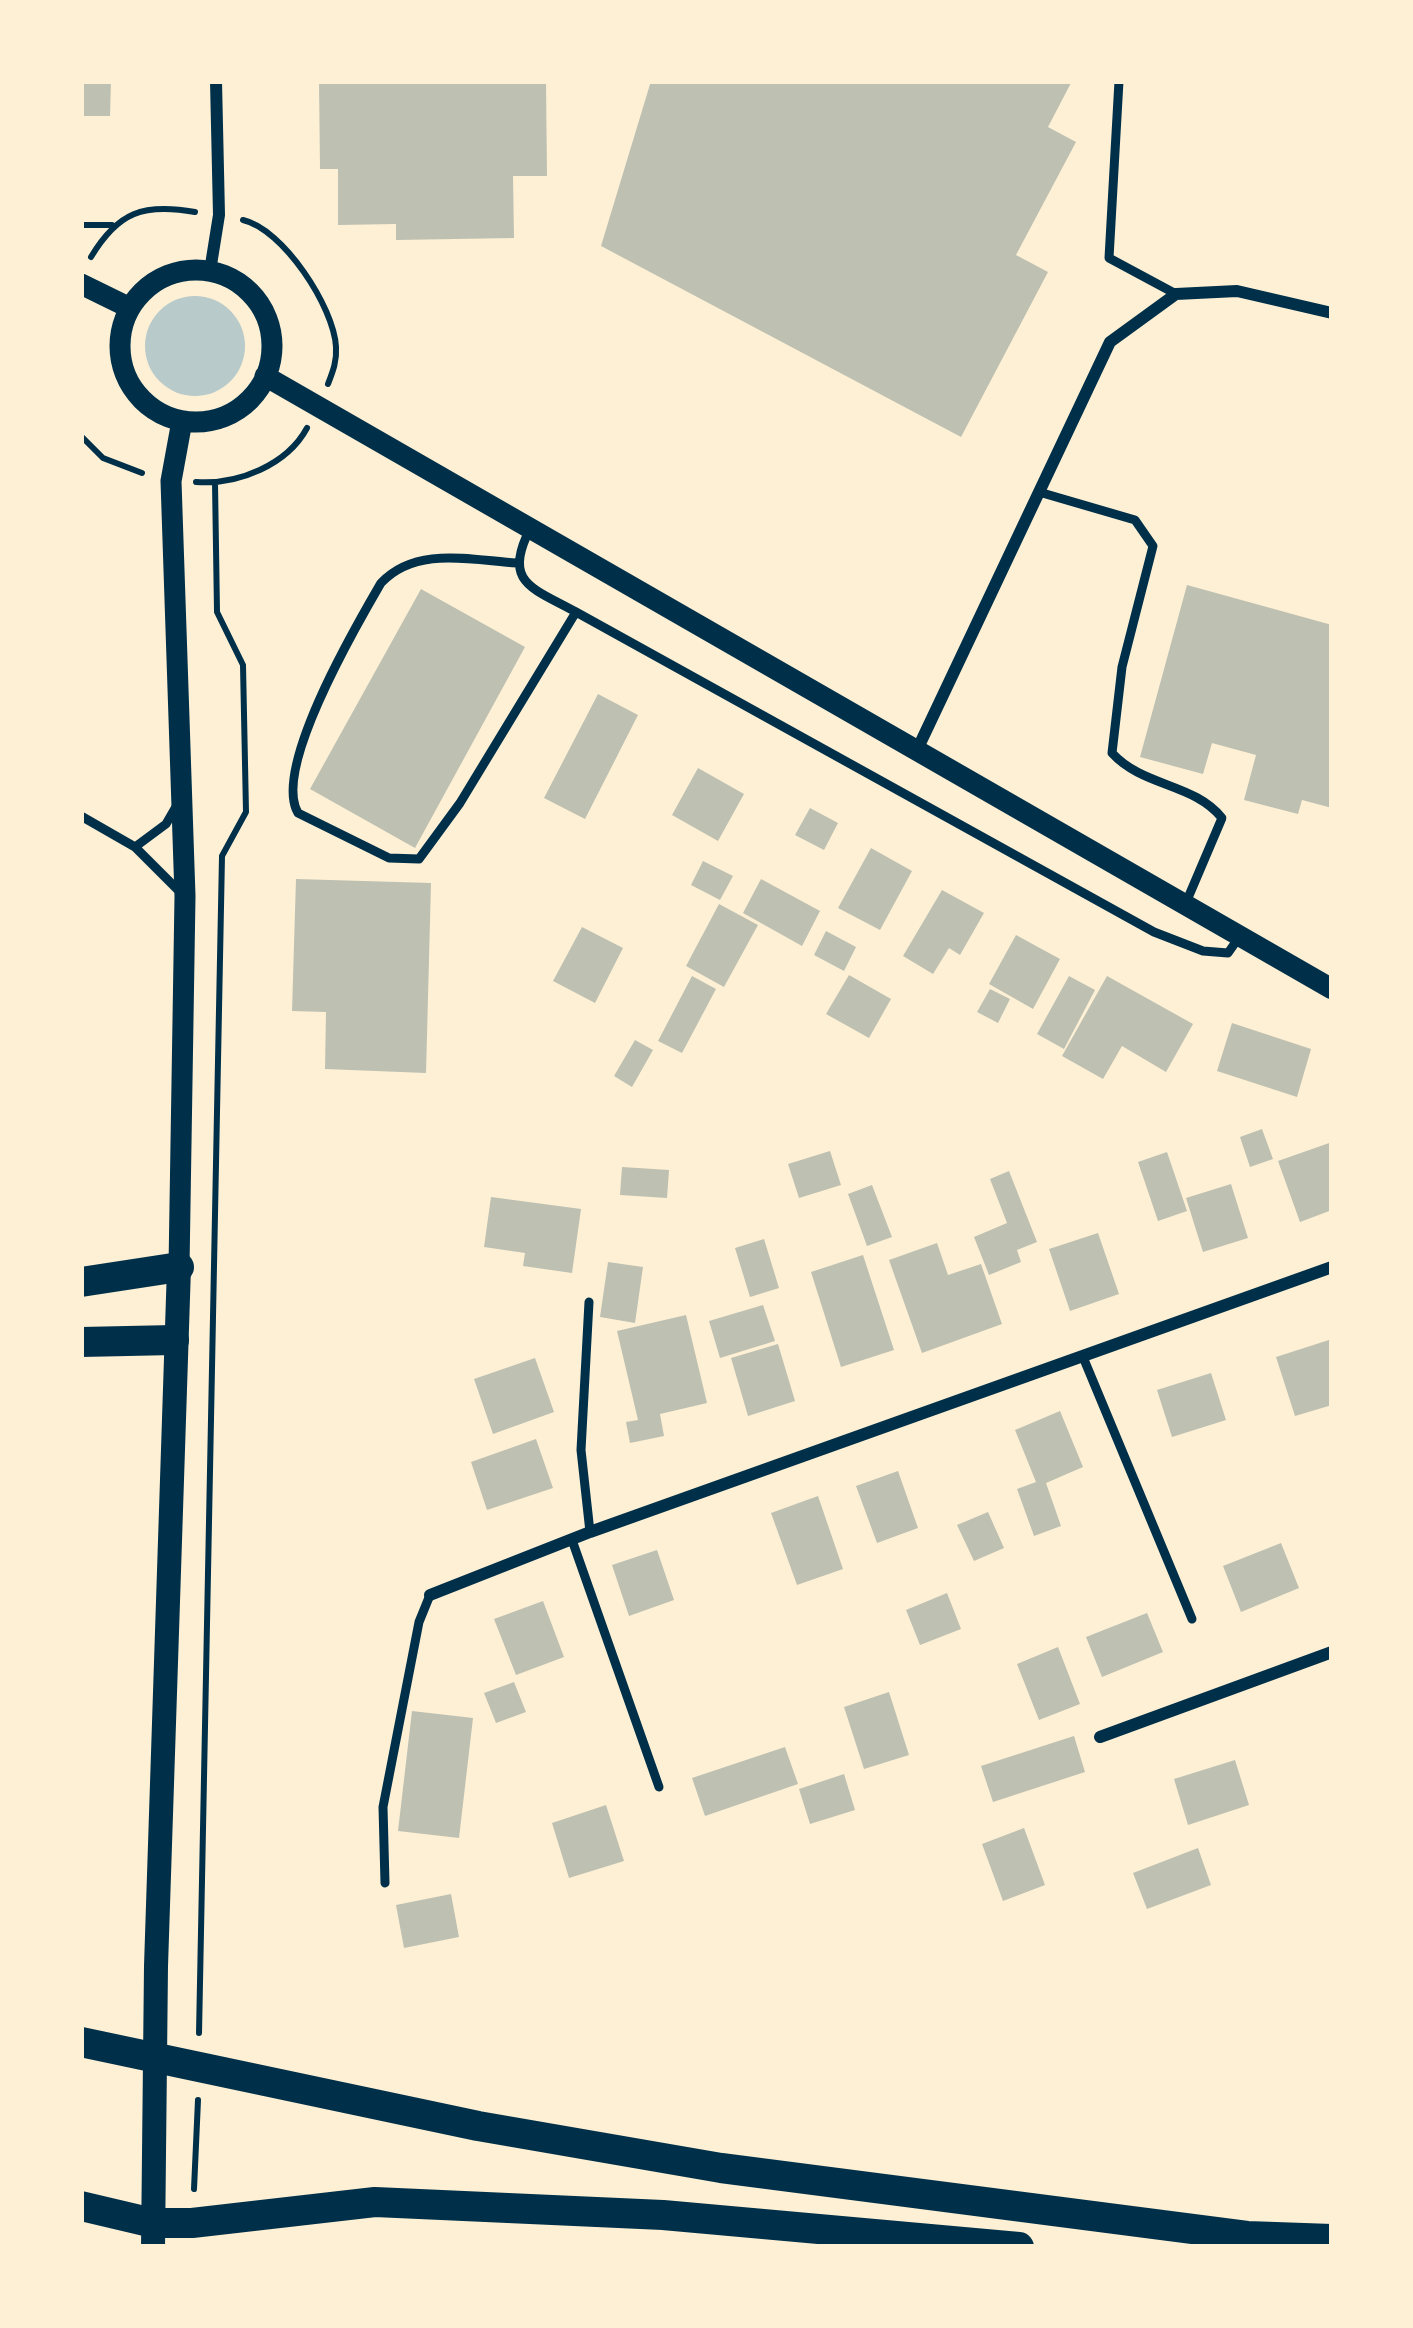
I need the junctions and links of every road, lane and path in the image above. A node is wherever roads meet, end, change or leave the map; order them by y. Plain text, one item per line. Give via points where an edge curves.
1 (216, 81) edge
2 (1119, 81) edge
3 (219, 215) junction
4 (81, 225) edge
5 (112, 225) junction
6 (210, 271) junction
7 (84, 274) edge
8 (1176, 294) junction
9 (130, 308) junction
10 (1332, 313) edge
11 (266, 376) junction
12 (317, 409) junction
13 (182, 421) junction
14 (81, 438) edge
15 (172, 481) junction
16 (215, 483) junction
17 (1039, 492) junction
18 (530, 529) junction
19 (517, 563) junction
20 (576, 612) junction
21 (916, 750) junction
22 (182, 795) junction
23 (81, 816) edge
24 (135, 847) junction
25 (185, 896) junction
26 (1185, 904) junction
27 (1240, 936) junction
28 (1332, 989) edge
29 (179, 1267) junction
30 (1332, 1267) edge
31 (81, 1282) edge
32 (589, 1302) dead end
33 (174, 1340) junction
34 (81, 1342) edge
35 (1083, 1357) junction
36 (590, 1532) junction
37 (572, 1540) junction
38 (430, 1595) joint
39 (1192, 1619) dead end
40 (1332, 1652) edge
41 (1100, 1737) dead end
42 (659, 1787) dead end
43 (385, 1883) dead end
44 (200, 1968) dead end
45 (81, 2042) edge
46 (81, 2206) edge
47 (153, 2235) edge
48 (1247, 2236) junction
49 (1332, 2239) edge
50 (1019, 2247) edge
51 (1161, 2247) edge

1 - 3 street
2 - 8 lane via 1108,258
3 - 5 path via 148,209
3 - 6 street
3 - 12 path via 254,223 286,248 313,287 336,346
4 - 5 path
5 - 7 path
6 - 9 street via 156,281
6 - 11 street via 259,304 271,332
7 - 9 street
8 - 10 street via 1237,291
8 - 17 street via 1110,342
9 - 13 street via 120,339 124,370 140,398
11 - 12 street
11 - 13 street via 250,400 225,416
12 - 16 path via 298,445 275,464
12 - 18 street
13 - 15 street
14 - 15 path via 103,458
15 - 16 path
15 - 22 street
16 - 44 path via 217,612 243,665 246,812 222,856
17 - 21 street
17 - 26 lane via 1135,520 1153,546 1122,668 1112,753 1129,772 1208,800 1222,818
18 - 19 lane
18 - 21 street
19 - 20 lane via 527,583
19 - 20 lane via 440,558 393,570 310,724 291,782 298,813 389,858 418,859
20 - 27 lane via 1154,932 1216,954 1228,953
21 - 26 street
22 - 24 lane via 166,824
22 - 25 street
23 - 24 lane
24 - 25 lane
25 - 29 street
26 - 27 street
27 - 28 street
29 - 31 main road
29 - 33 main road
30 - 35 street
32 - 36 lane via 581,1450
33 - 34 main road
33 - 47 main road
35 - 36 street
35 - 39 lane
36 - 37 street
37 - 38 street
37 - 42 lane
38 - 43 lane via 383,1807
40 - 41 street
45 - 48 main road via 721,2168
46 - 47 main road
47 - 50 main road via 192,2222 375,2202 663,2215
48 - 49 main road
48 - 51 main road

